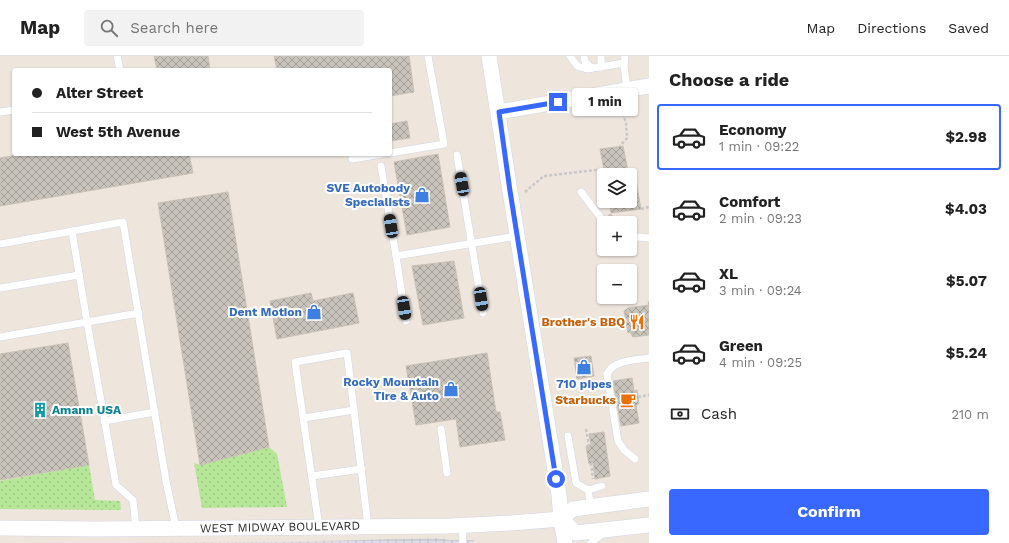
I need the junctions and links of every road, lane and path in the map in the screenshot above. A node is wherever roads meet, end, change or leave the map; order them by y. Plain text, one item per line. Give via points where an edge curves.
1 (117, 56) edge
2 (428, 56) edge
3 (489, 56) edge
4 (570, 56) edge
5 (584, 56) edge
6 (601, 56) edge
7 (624, 59) edge
8 (601, 67) junction
9 (120, 68) edge
10 (592, 68) junction
11 (649, 86) edge
12 (620, 91) junction
13 (12, 110) edge
14 (0, 112) edge
15 (499, 112) junction
16 (620, 146) dead end
17 (392, 153) edge
18 (457, 155) dead end
19 (370, 156) edge
20 (352, 159) dead end
21 (382, 166) dead end
22 (597, 170) edge
23 (510, 191) junction
24 (581, 192) dead end
25 (649, 208) edge
26 (641, 209) dead end
27 (599, 216) edge
28 (72, 231) junction
29 (517, 236) junction
30 (637, 237) edge
31 (649, 238) edge
32 (472, 243) junction
33 (0, 244) edge
34 (396, 256) junction
35 (79, 275) junction
36 (0, 288) edge
37 (138, 313) junction
38 (484, 313) dead end
39 (406, 321) dead end
40 (86, 322) junction
41 (0, 337) edge
42 (649, 358) edge
43 (577, 379) dead end
44 (570, 386) dead end
45 (649, 395) edge
46 (638, 397) dead end
47 (354, 410) junction
48 (155, 412) junction
49 (304, 418) junction
50 (104, 421) junction
51 (441, 429) dead end
52 (586, 429) dead end
53 (568, 436) dead end
54 (588, 446) dead end
55 (635, 459) dead end
56 (591, 463) dead end
57 (362, 469) junction
58 (447, 473) dead end
59 (312, 476) junction
60 (593, 476) dead end
61 (602, 486) dead end
62 (588, 490) junction
63 (649, 499) edge
64 (591, 507) junction
65 (561, 519) junction
66 (649, 525) edge
67 (368, 526) junction
68 (462, 526) junction
69 (319, 527) junction
70 (0, 528) edge
71 (136, 528) junction
72 (176, 528) junction
73 (607, 530) junction
74 (463, 543) edge
75 (565, 543) edge
76 (591, 543) edge

1 - 9 lane
2 - 17 lane via 444,144
3 - 15 street
4 - 10 lane via 577,66 587,70
5 - 10 lane via 585,62
6 - 8 lane
7 - 8 lane
7 - 12 lane
8 - 10 lane
11 - 12 street
12 - 15 street
12 - 16 path via 627,138
13 - 14 lane
15 - 23 street
18 - 32 lane
19 - 20 lane
21 - 34 lane
22 - 23 path via 544,176 525,192
23 - 29 street
24 - 27 lane
25 - 26 path
28 - 33 lane
28 - 35 lane
28 - 37 lane via 123,222
29 - 32 lane
29 - 65 street
30 - 31 lane
32 - 34 lane
32 - 38 lane
34 - 39 lane
35 - 36 lane
35 - 40 lane
37 - 40 lane
37 - 48 lane
40 - 41 lane
40 - 50 lane
42 - 55 lane via 616,365 607,374 618,441
43 - 44 path
45 - 46 path
47 - 49 lane
47 - 49 lane via 347,353 295,362
47 - 57 lane
48 - 50 lane
48 - 72 lane
49 - 59 lane
50 - 71 lane via 116,485 133,500
51 - 58 lane
52 - 54 path
53 - 62 lane via 576,483
56 - 60 path
57 - 59 lane
57 - 67 lane
59 - 69 lane
61 - 62 lane
62 - 64 lane
63 - 64 street, WEST MIDWAY BOULEVARD
64 - 65 street, WEST MIDWAY BOULEVARD via 573,509
65 - 68 street, WEST MIDWAY BOULEVARD
65 - 73 street via 576,533
65 - 75 street
66 - 73 street
67 - 68 street, WEST MIDWAY BOULEVARD
67 - 69 street, WEST MIDWAY BOULEVARD
68 - 74 lane
69 - 72 street, WEST MIDWAY BOULEVARD
70 - 71 street, WEST MIDWAY BOULEVARD
71 - 72 street, WEST MIDWAY BOULEVARD
73 - 76 lane

